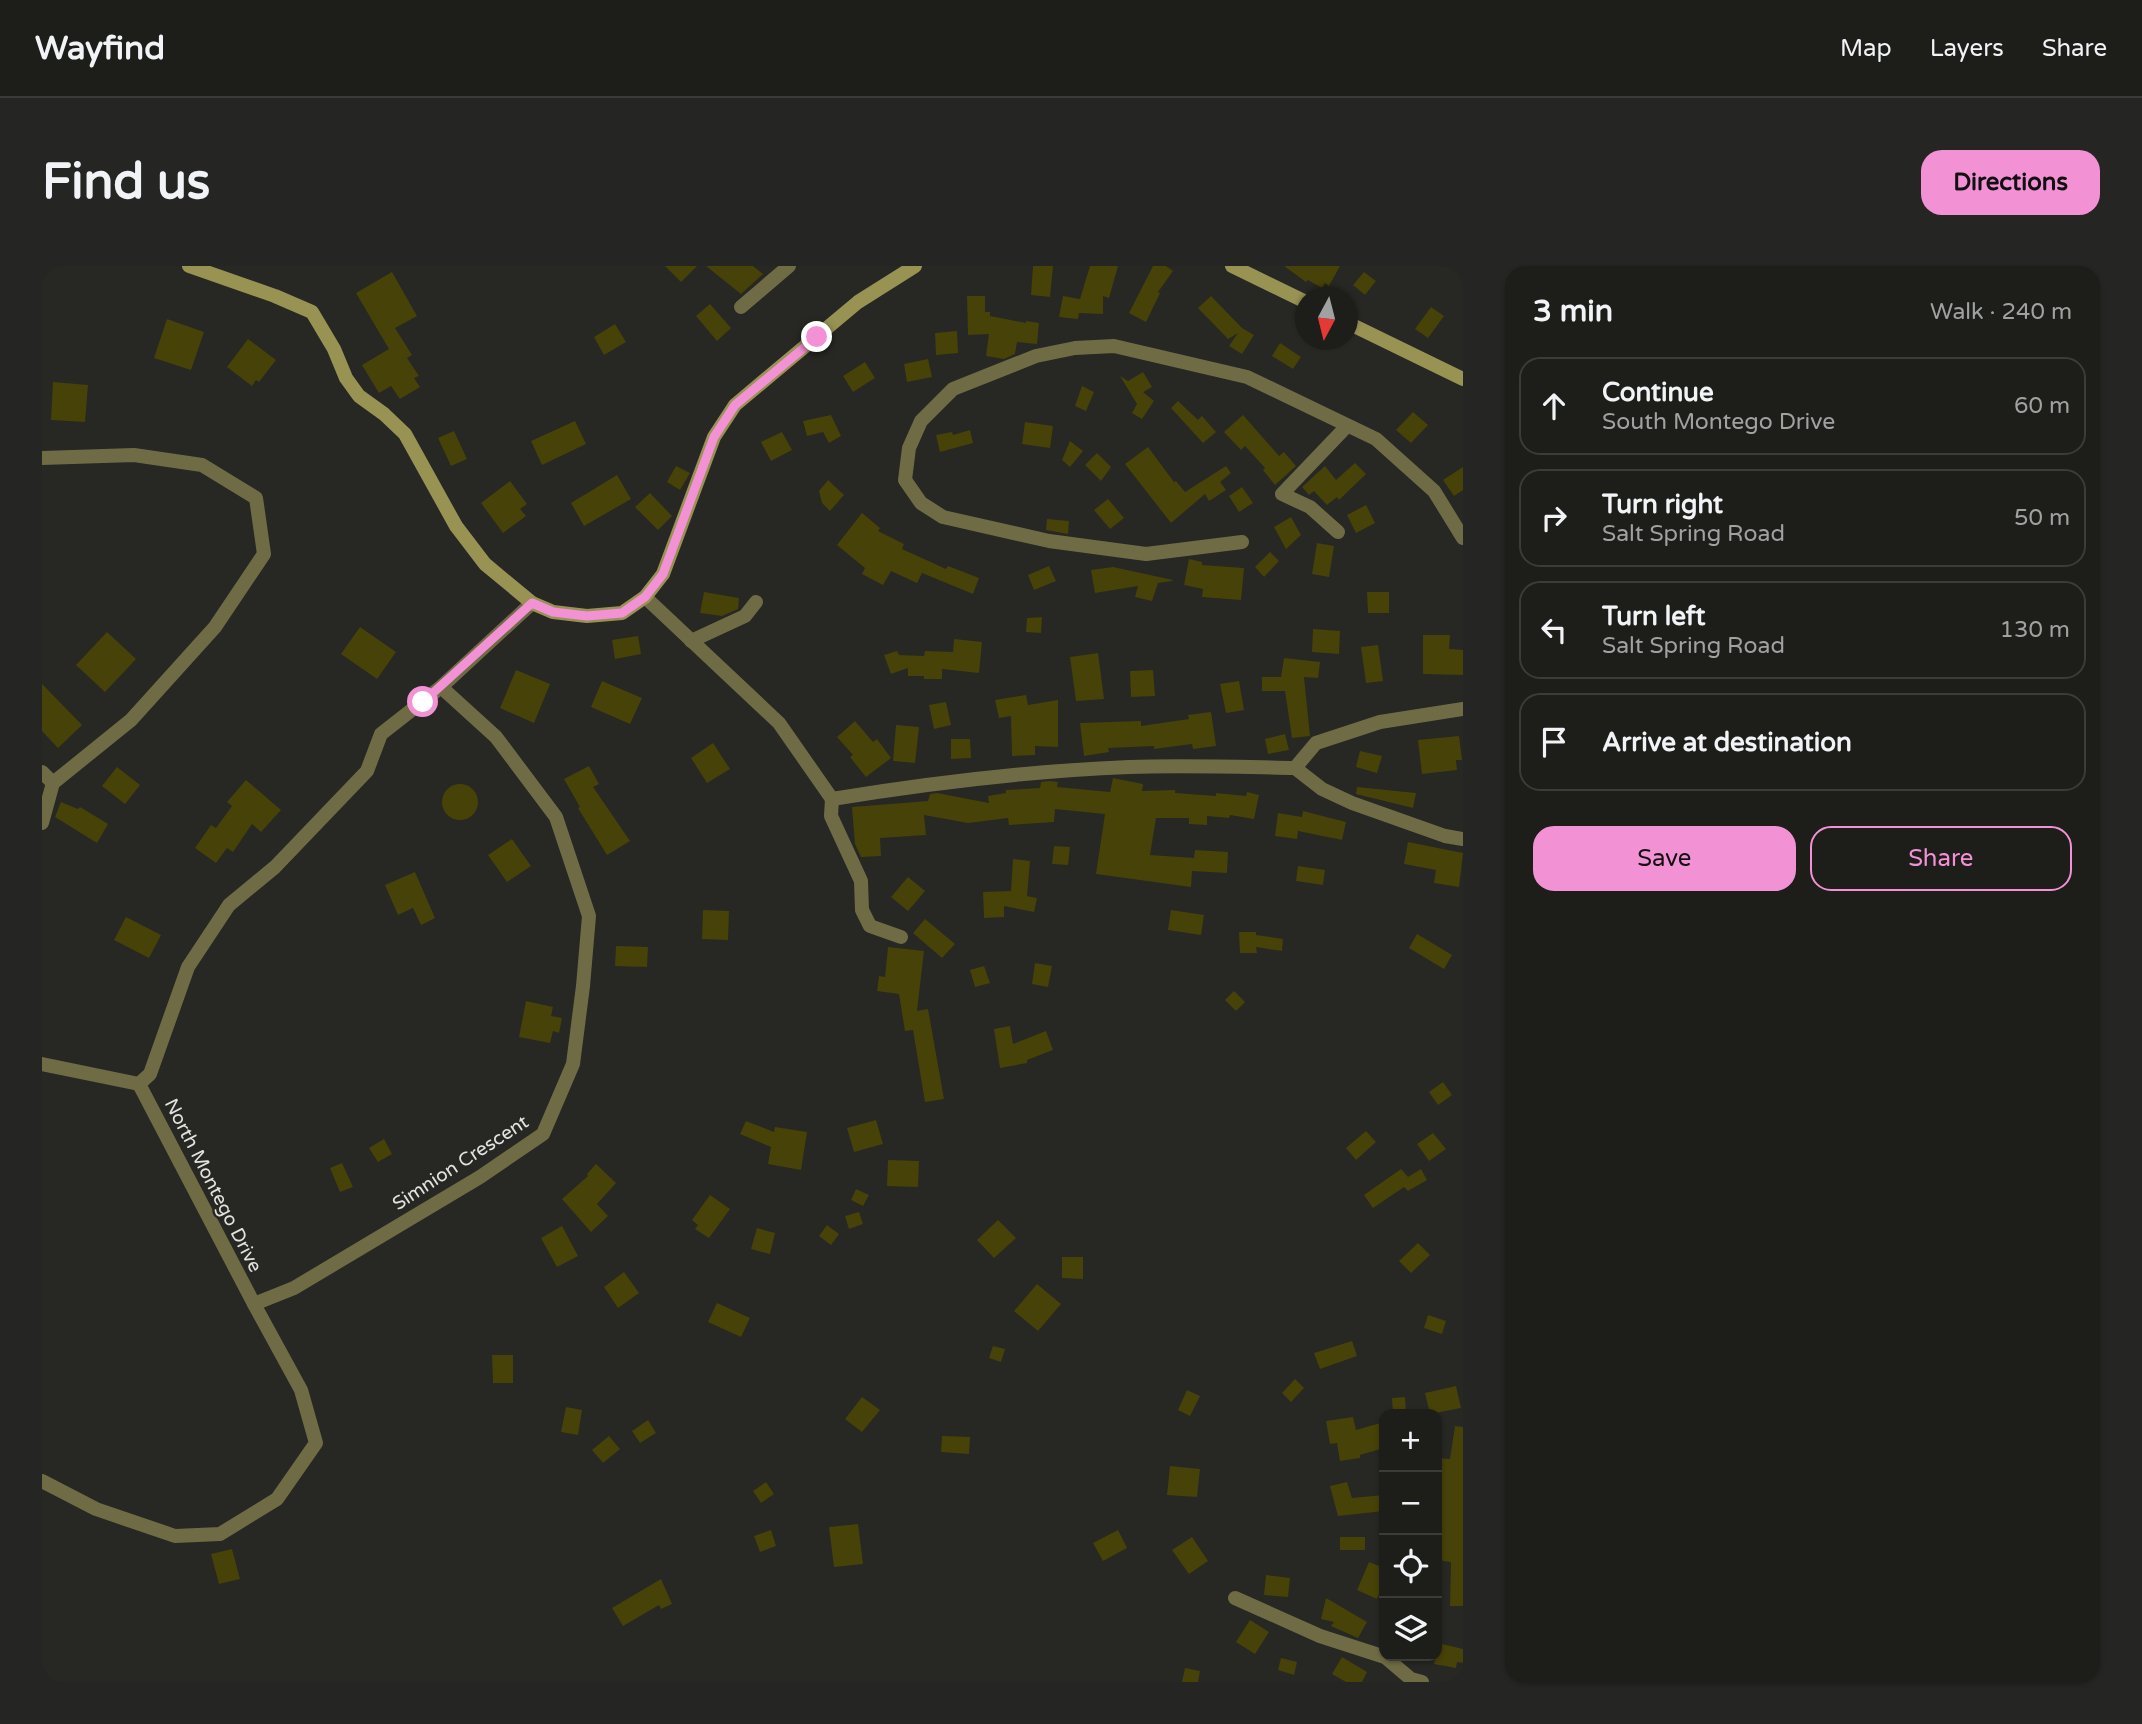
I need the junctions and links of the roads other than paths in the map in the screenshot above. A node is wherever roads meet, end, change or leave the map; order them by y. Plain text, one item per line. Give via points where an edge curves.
1 (189, 266) edge
2 (789, 266) edge
3 (915, 266) edge
4 (1232, 266) edge
5 (1251, 271) edge
6 (1295, 296) edge
7 (741, 307) dead end
8 (1358, 328) edge
9 (1463, 379) edge
10 (1347, 426) junction
11 (42, 458) edge
12 (1338, 531) dead end
13 (1463, 538) edge
14 (1242, 542) dead end
15 (645, 597) junction
16 (756, 602) dead end
17 (532, 603) junction
18 (691, 641) junction
19 (441, 687) junction
20 (1463, 709) edge
21 (1295, 768) junction
22 (42, 772) edge
23 (53, 783) junction
24 (832, 799) junction
25 (42, 823) edge
26 (1463, 839) edge
27 (901, 937) dead end
28 (42, 1064) edge
29 (139, 1084) junction
30 (254, 1304) junction
31 (42, 1481) edge
32 (1235, 1598) dead end
33 (1422, 1682) edge

1 - 17 street via 312,312 359,397 405,434 456,526 485,564
2 - 7 street
3 - 15 street via 858,302 735,405 714,437 663,574
4 - 5 street
5 - 6 street
8 - 9 street
10 - 12 street via 1282,494 1310,507
10 - 13 street via 1376,439 1434,491
10 - 14 street via 1247,377 1114,346 1036,356 953,389 921,421 909,448 905,480 921,503 943,517 1049,541 1146,554
11 - 23 street via 134,455 202,465 256,498 264,554 215,626 131,720
15 - 17 street via 622,613 587,616 553,612
15 - 18 street
16 - 18 street via 745,616
17 - 19 street
18 - 24 street via 779,723
19 - 29 street via 381,734 367,771 275,867 229,905 188,967 150,1074
19 - 30 street, Simnion Crescent via 496,737 556,817 589,916 573,1064 543,1134 294,1288
20 - 21 street via 1380,722 1316,743
21 - 24 street via 1132,767 1051,772
21 - 26 street via 1322,789 1353,803
22 - 23 street
23 - 25 street
24 - 27 street via 831,816 861,881 862,910 870,926
28 - 29 street
29 - 30 street, North Montego Drive
30 - 31 street, North Montego Drive via 301,1390 316,1443 277,1499 220,1534 175,1536 96,1509
32 - 33 street via 1320,1636 1385,1657 1411,1679

